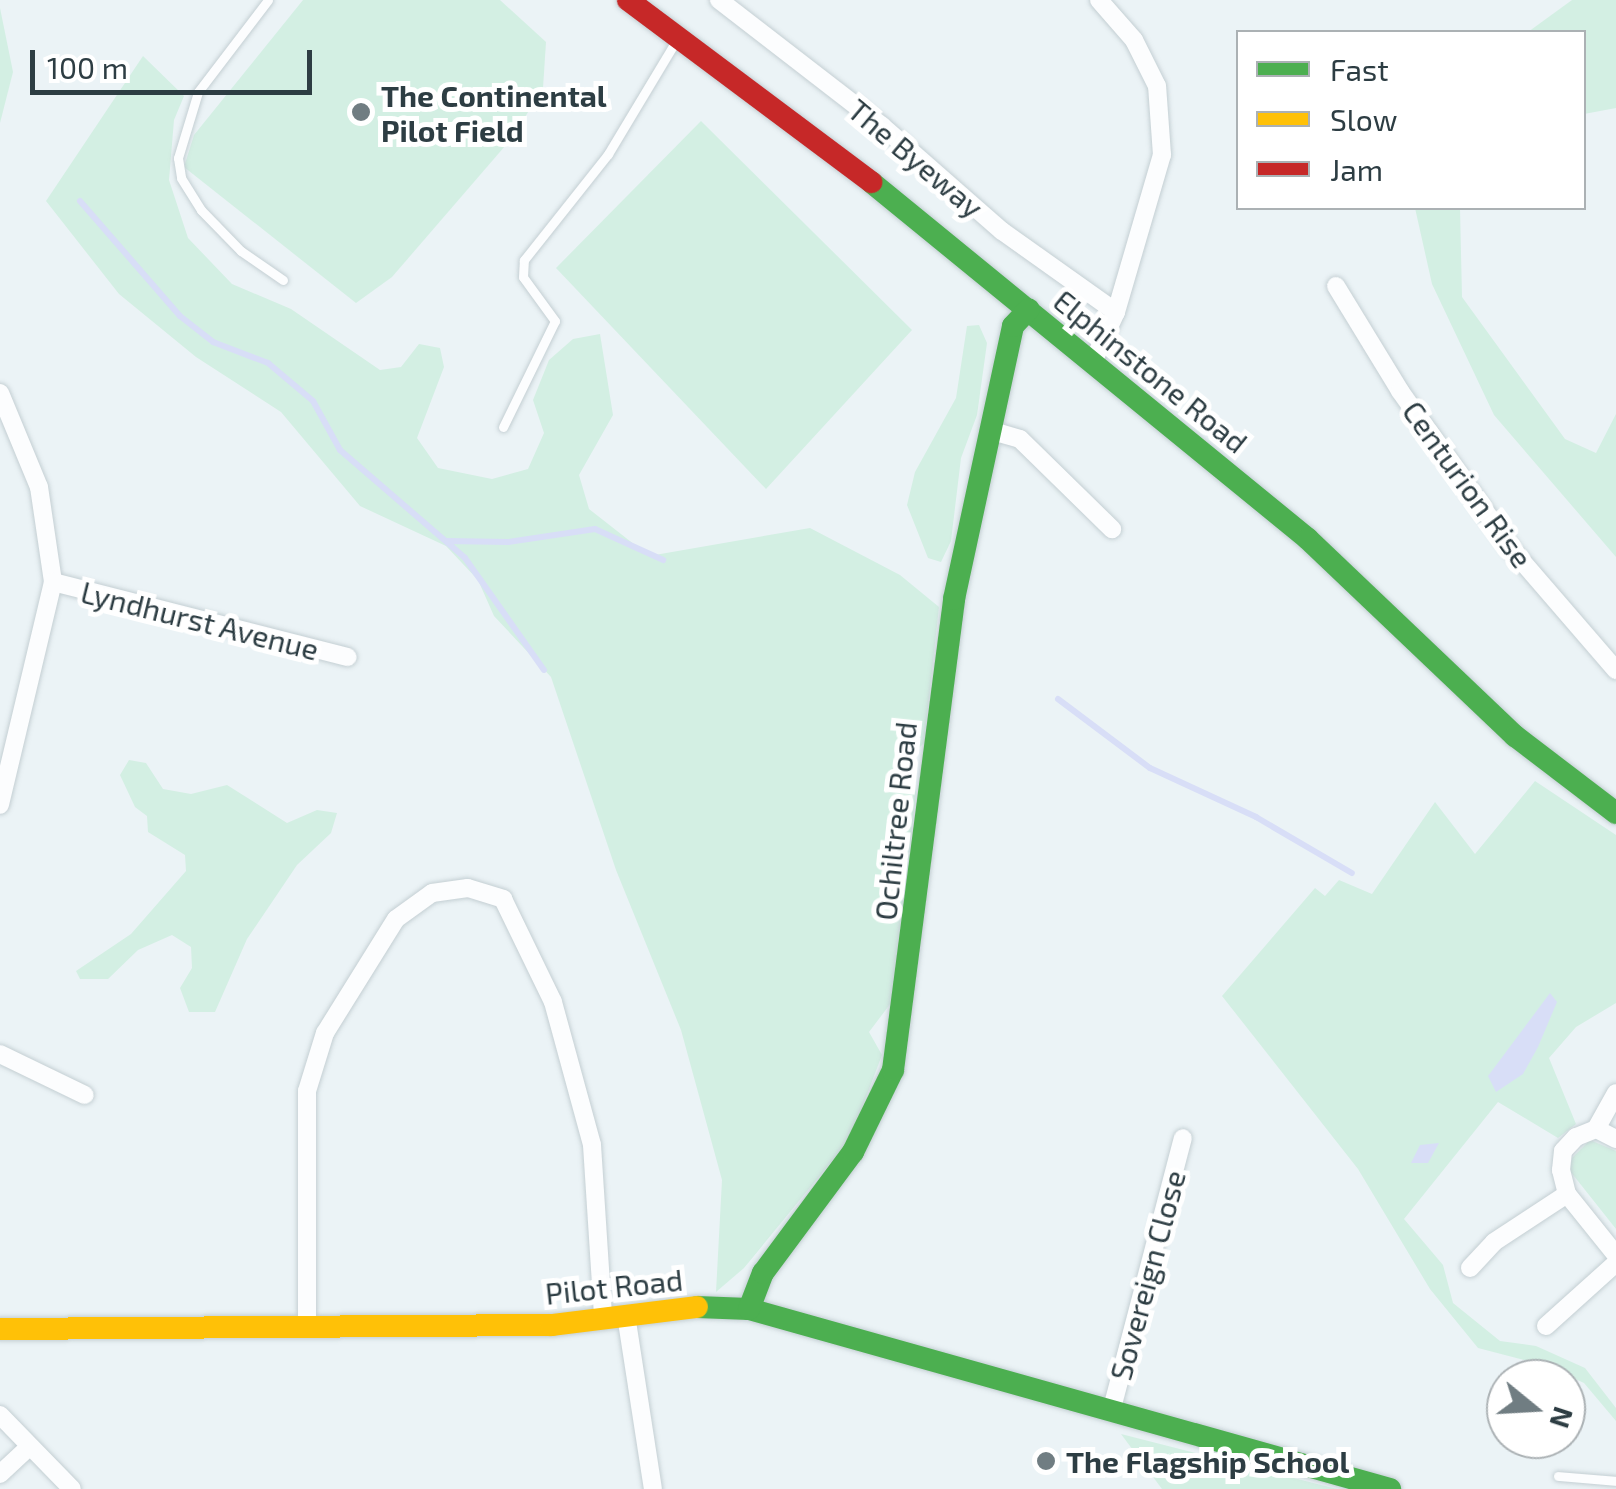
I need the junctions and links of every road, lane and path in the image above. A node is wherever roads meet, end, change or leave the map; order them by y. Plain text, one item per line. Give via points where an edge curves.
1 (268, 0) edge
2 (628, 0) edge
3 (719, 0) edge
4 (1099, 0) edge
5 (677, 38) junction
6 (283, 280) dead end
7 (1336, 286) dead end
8 (1029, 310) junction
9 (1116, 312) junction
10 (1093, 362) junction
11 (0, 393) edge
12 (503, 427) dead end
13 (988, 430) junction
14 (1112, 530) dead end
15 (53, 582) junction
16 (348, 657) dead end
17 (1616, 670) edge
18 (0, 804) edge
19 (1616, 813) edge
20 (0, 1054) edge
21 (1616, 1093) edge
22 (85, 1095) dead end
23 (1596, 1130) junction
24 (1183, 1138) dead end
25 (1616, 1139) edge
26 (1566, 1194) junction
27 (1616, 1255) edge
28 (1616, 1263) edge
29 (1470, 1268) dead end
30 (749, 1310) junction
31 (626, 1314) junction
32 (602, 1317) junction
33 (307, 1324) junction
34 (1546, 1326) dead end
35 (0, 1329) edge
36 (1111, 1412) junction
37 (0, 1415) edge
38 (29, 1447) junction
39 (0, 1474) edge
40 (1558, 1476) dead end
41 (1616, 1481) edge
42 (72, 1489) edge
43 (653, 1489) edge
44 (1390, 1489) edge

1 - 6 lane via 198,92 178,158 180,178 200,210
2 - 5 street, Elphinstone Road
3 - 9 street, The Byeway via 882,126 1002,231
4 - 9 street via 1134,40 1156,86 1162,154
5 - 8 street, Elphinstone Road
5 - 12 lane via 608,154 524,260 523,277 556,322
7 - 17 street, Centurion Rise via 1390,377 1503,536
8 - 10 street, Elphinstone Road
8 - 13 street, Ochiltree Road via 1013,326
9 - 10 street
10 - 19 street, Elphinstone Road via 1308,539 1515,736
11 - 15 street via 39,486
13 - 14 street via 1020,439
13 - 30 street, Ochiltree Road via 939,686 893,1070 852,1152 763,1273
15 - 16 street, Lyndhurst Avenue
15 - 18 street
20 - 22 street
21 - 23 street
23 - 25 street
23 - 26 street via 1563,1151
24 - 36 street, Sovereign Close
26 - 27 street
26 - 29 street
28 - 34 street
30 - 31 street, Pilot Road via 676,1306
30 - 36 street, Pilot Road
31 - 32 street, Pilot Road
31 - 43 street
32 - 33 street, Pilot Road via 552,1324
32 - 33 street via 592,1145 553,1002 503,899 468,888 432,892 396,918 324,1033 307,1091 304,1131
33 - 35 street, Pilot Road
36 - 44 street, Pilot Road
37 - 38 street
38 - 39 street
38 - 42 street
40 - 41 lane

